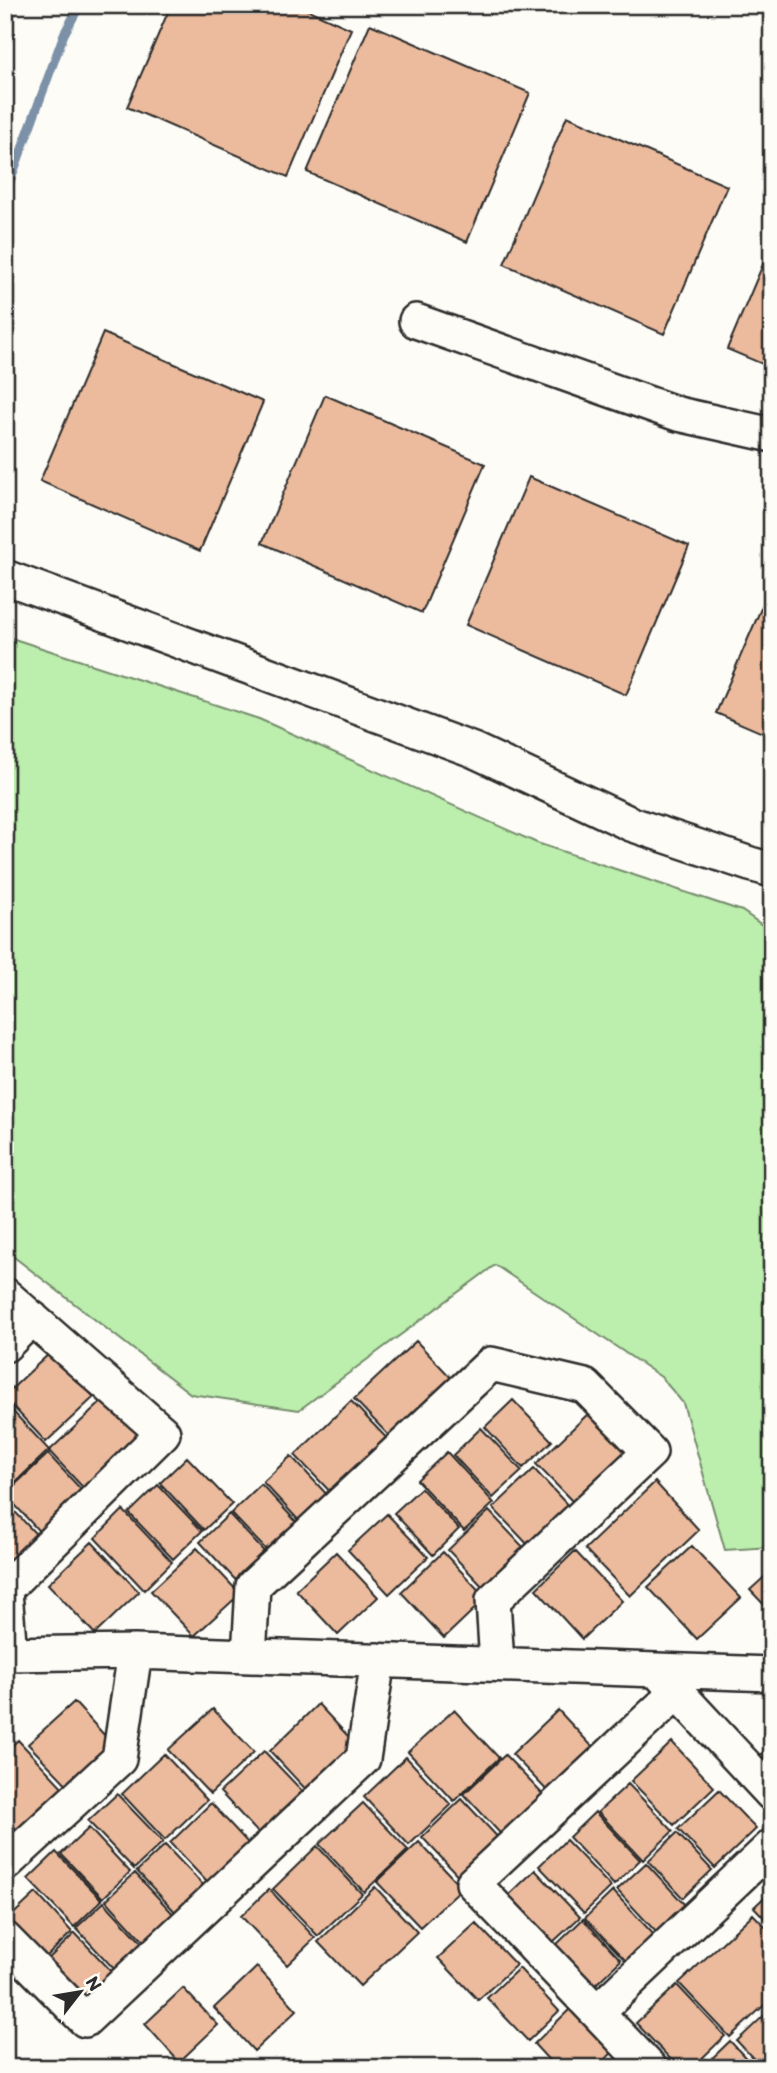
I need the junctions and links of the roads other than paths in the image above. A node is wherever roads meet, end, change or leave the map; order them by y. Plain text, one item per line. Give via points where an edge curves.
1 (416, 321) dead end
2 (772, 435) edge
3 (5, 577) edge
4 (772, 870) edge
5 (5, 1295) edge
6 (32, 1318) junction
7 (5, 1345) edge
8 (5, 1590) edge
9 (135, 1652) junction
10 (8, 1654) edge
11 (249, 1656) junction
12 (378, 1660) junction
13 (497, 1664) junction
14 (772, 1674) edge
15 (666, 1681) junction
16 (772, 1794) edge
17 (772, 1846) edge
18 (5, 1864) edge
19 (5, 1939) edge
20 (597, 2012) junction
21 (650, 2068) edge

1 - 2 street via 678,414
3 - 4 street via 473,750 641,828
5 - 6 street
6 - 7 street
6 - 8 street via 163,1433
8 - 10 street
9 - 10 street
9 - 11 street
9 - 18 street via 118,1759
11 - 12 street
11 - 13 street via 253,1586 491,1364 585,1386 650,1452 493,1600
12 - 13 street
12 - 19 street via 363,1759 85,2020
13 - 15 street
14 - 15 street
15 - 16 street
15 - 20 street via 473,1883
17 - 20 street
20 - 21 street

